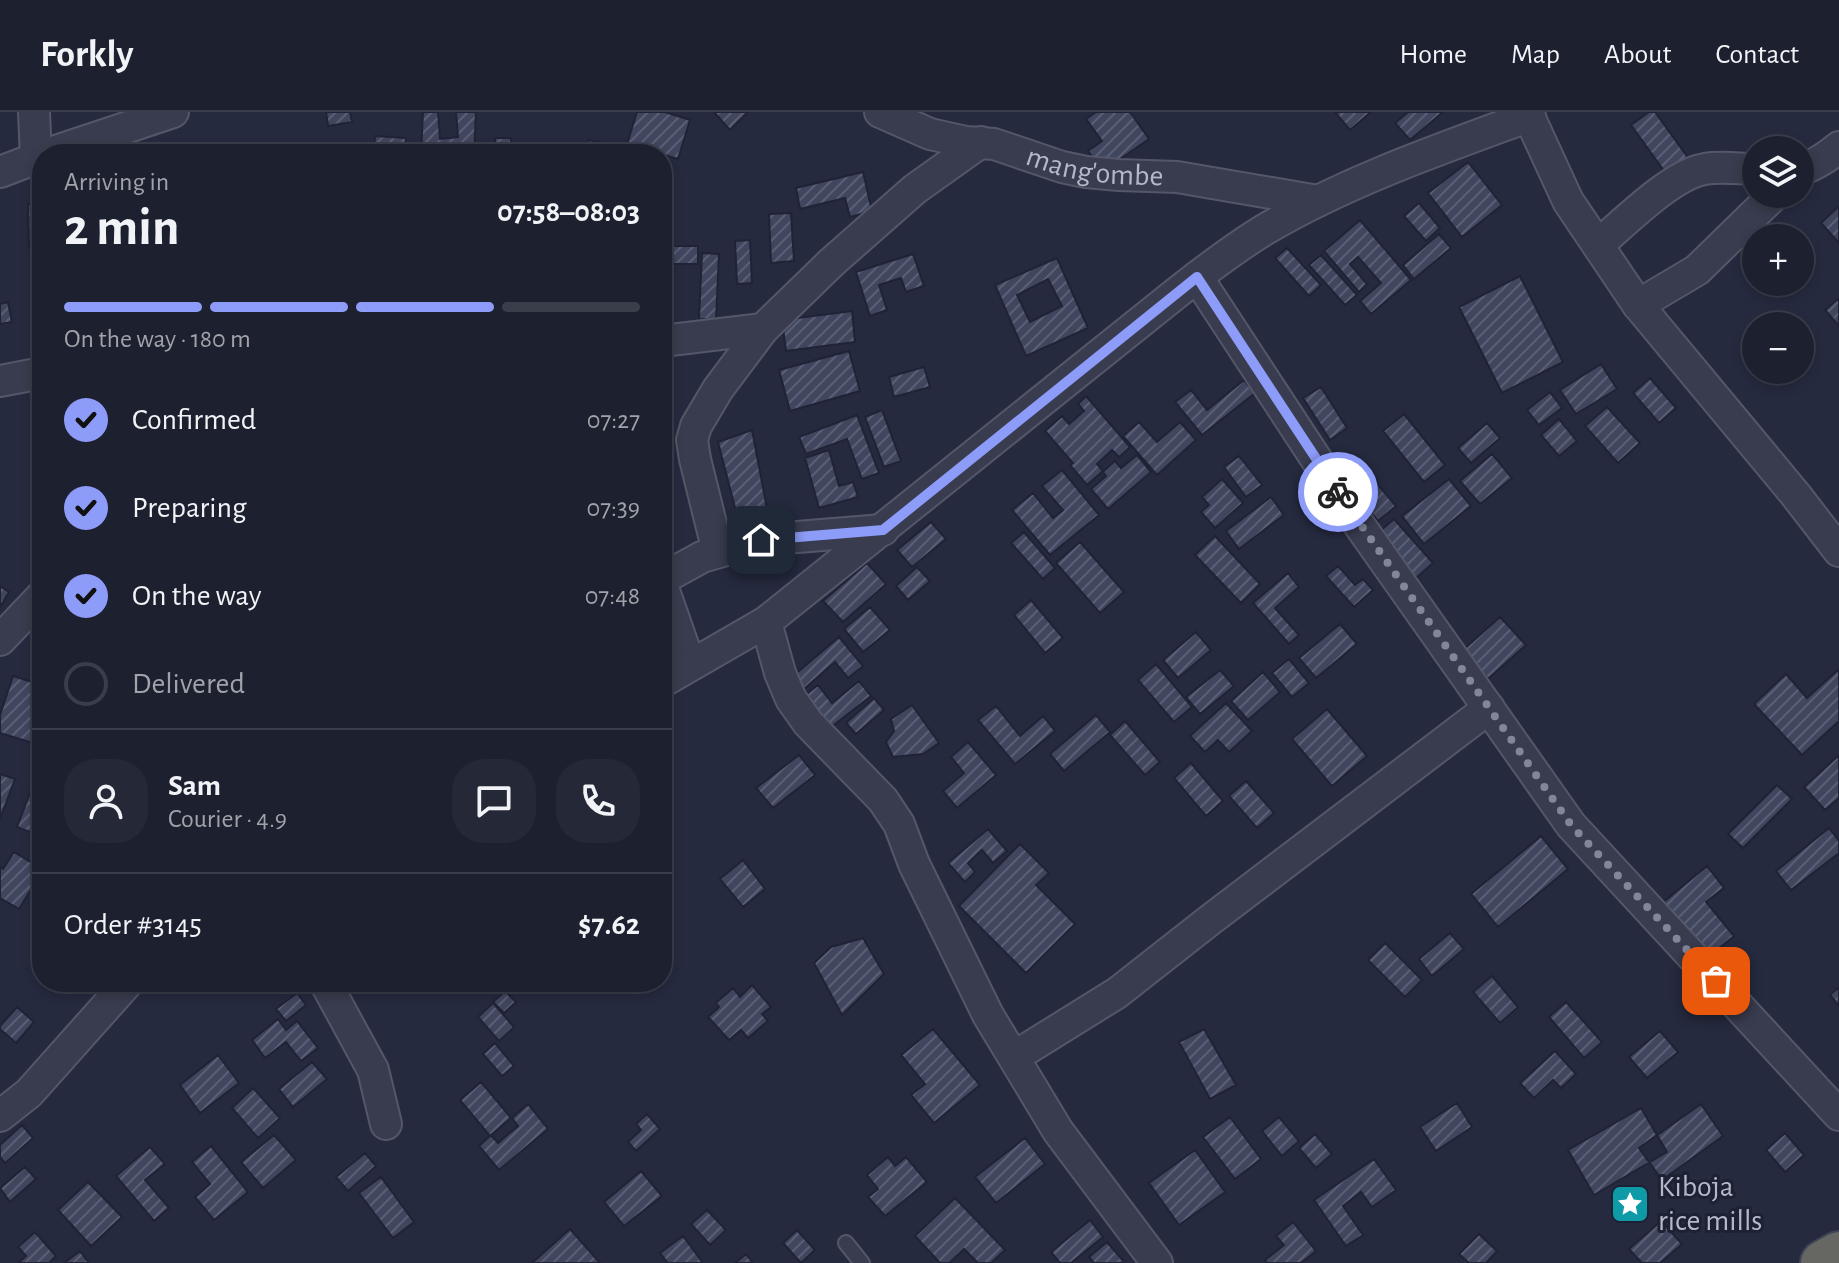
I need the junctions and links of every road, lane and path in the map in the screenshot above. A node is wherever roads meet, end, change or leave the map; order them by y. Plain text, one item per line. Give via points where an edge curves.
1 (34, 112) edge
2 (173, 112) edge
3 (882, 112) edge
4 (1529, 114) edge
5 (981, 142) junction
6 (40, 144) edge
7 (78, 144) edge
8 (1839, 147) edge
9 (32, 160) edge
10 (1814, 165) edge
11 (1742, 169) edge
12 (0, 172) edge
13 (1318, 201) junction
14 (1761, 208) edge
15 (1598, 245) junction
16 (1197, 277) junction
17 (1638, 305) junction
18 (763, 329) junction
19 (672, 340) edge
20 (32, 375) edge
21 (0, 381) edge
22 (883, 530) junction
23 (1839, 551) edge
24 (718, 552) junction
25 (672, 576) edge
26 (32, 606) edge
27 (672, 612) edge
28 (766, 622) junction
29 (0, 640) edge
30 (690, 665) junction
31 (672, 676) edge
32 (1489, 708) junction
33 (119, 992) edge
34 (330, 992) edge
35 (1014, 1057) junction
36 (1839, 1115) edge
37 (0, 1116) edge
38 (386, 1124) dead end
39 (846, 1243) dead end
40 (1839, 1254) edge
41 (862, 1263) edge
42 (1157, 1263) edge
43 (1823, 1263) edge

1 - 6 street
2 - 7 street
3 - 5 street, mang'ombe via 930,134
4 - 13 street
4 - 15 street via 1568,201
5 - 13 street, mang'ombe via 1086,172 1177,177
5 - 18 street via 915,189
8 - 10 street
9 - 12 street
11 - 15 street via 1689,173
13 - 16 street
14 - 17 street via 1697,270
15 - 17 street
16 - 22 street
16 - 32 street via 1360,526
17 - 23 street
18 - 19 street
18 - 24 street via 718,389 692,440
20 - 21 street
22 - 24 street via 761,540
22 - 28 street
24 - 25 street
26 - 29 street
27 - 30 street
28 - 30 street
28 - 35 street via 791,699 899,824 988,1015
30 - 31 street
32 - 35 street via 1117,993
32 - 36 street via 1571,825
33 - 37 street via 29,1093
34 - 38 street via 373,1070
35 - 42 street via 1058,1131
39 - 41 lane
40 - 43 highway

